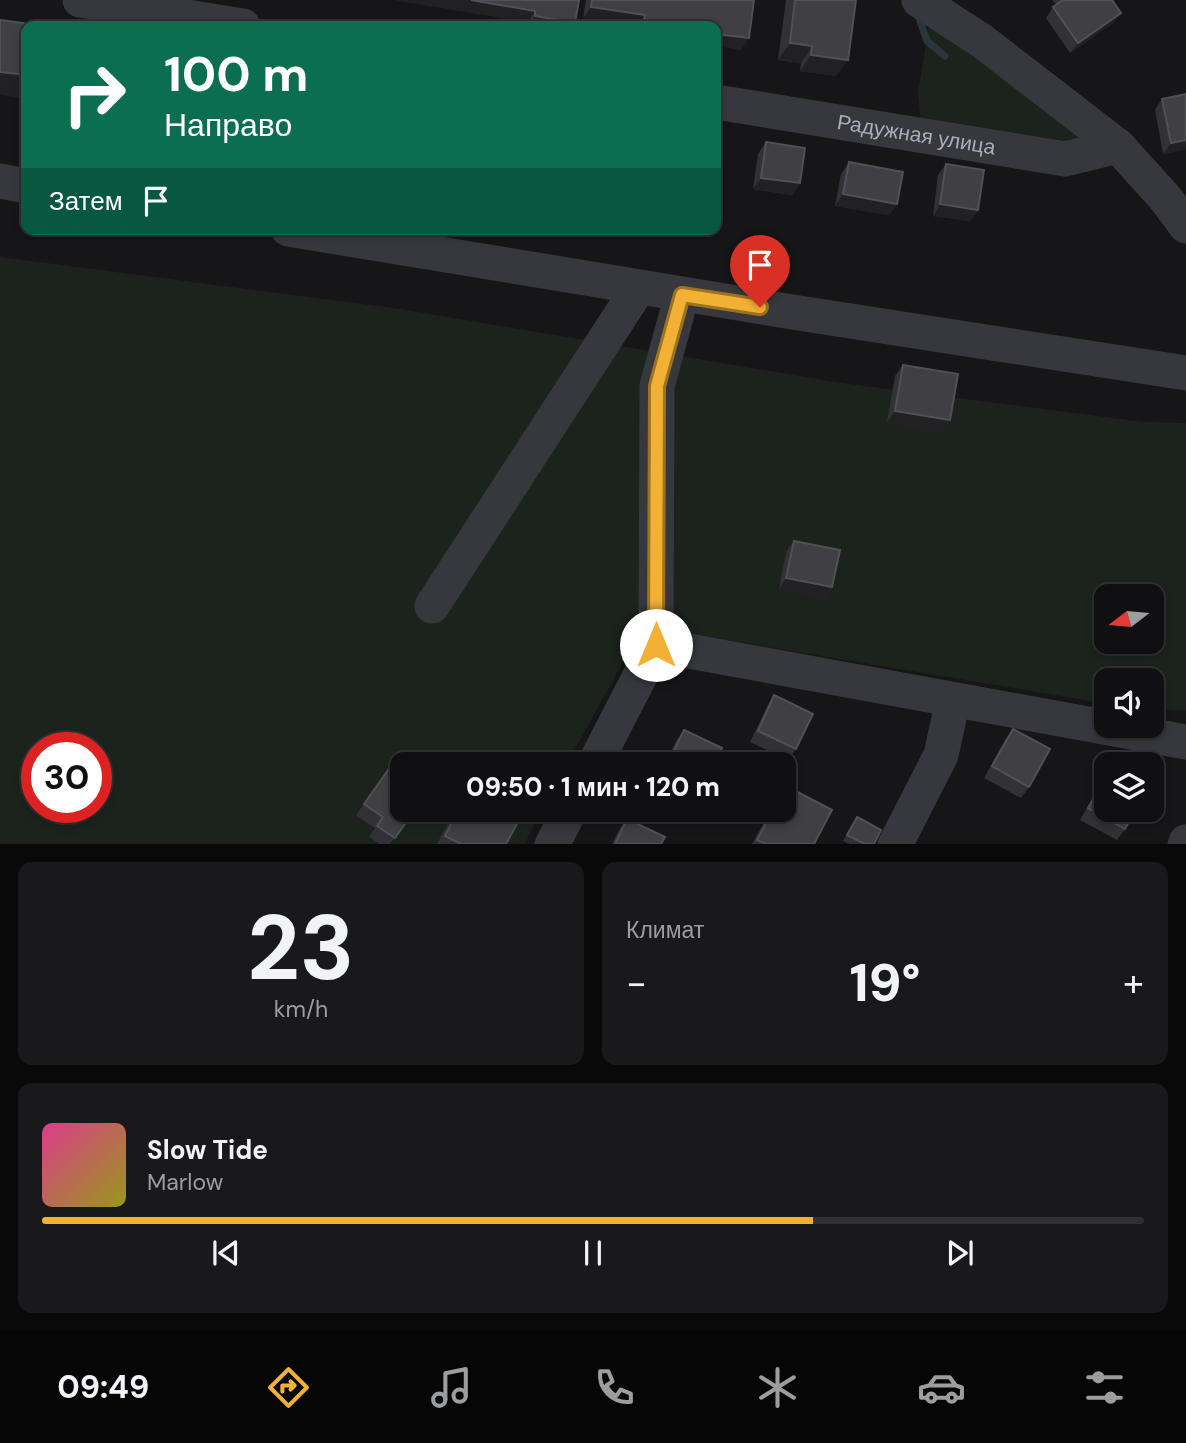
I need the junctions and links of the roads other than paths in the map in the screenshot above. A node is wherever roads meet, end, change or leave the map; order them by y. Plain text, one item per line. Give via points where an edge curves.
1 (80, 0) edge
2 (919, 0) edge
3 (212, 21) edge
4 (721, 103) edge
5 (1118, 146) junction
6 (0, 181) edge
7 (21, 185) edge
8 (1186, 226) edge
9 (324, 235) edge
10 (639, 288) junction
11 (682, 295) junction
12 (1186, 373) edge
13 (432, 606) dead end
14 (656, 645) junction
15 (953, 700) junction
16 (1186, 742) edge
17 (601, 752) edge
18 (564, 822) edge
19 (553, 844) edge
20 (896, 844) edge

1 - 3 street
2 - 5 street via 982,41
4 - 5 street, Радужная улица via 1065,159
5 - 8 street
6 - 7 street
9 - 10 street
10 - 11 street
10 - 13 street
11 - 12 street
11 - 14 street via 657,386
14 - 15 street
14 - 17 street
15 - 16 street
15 - 20 street via 941,755
18 - 19 street

